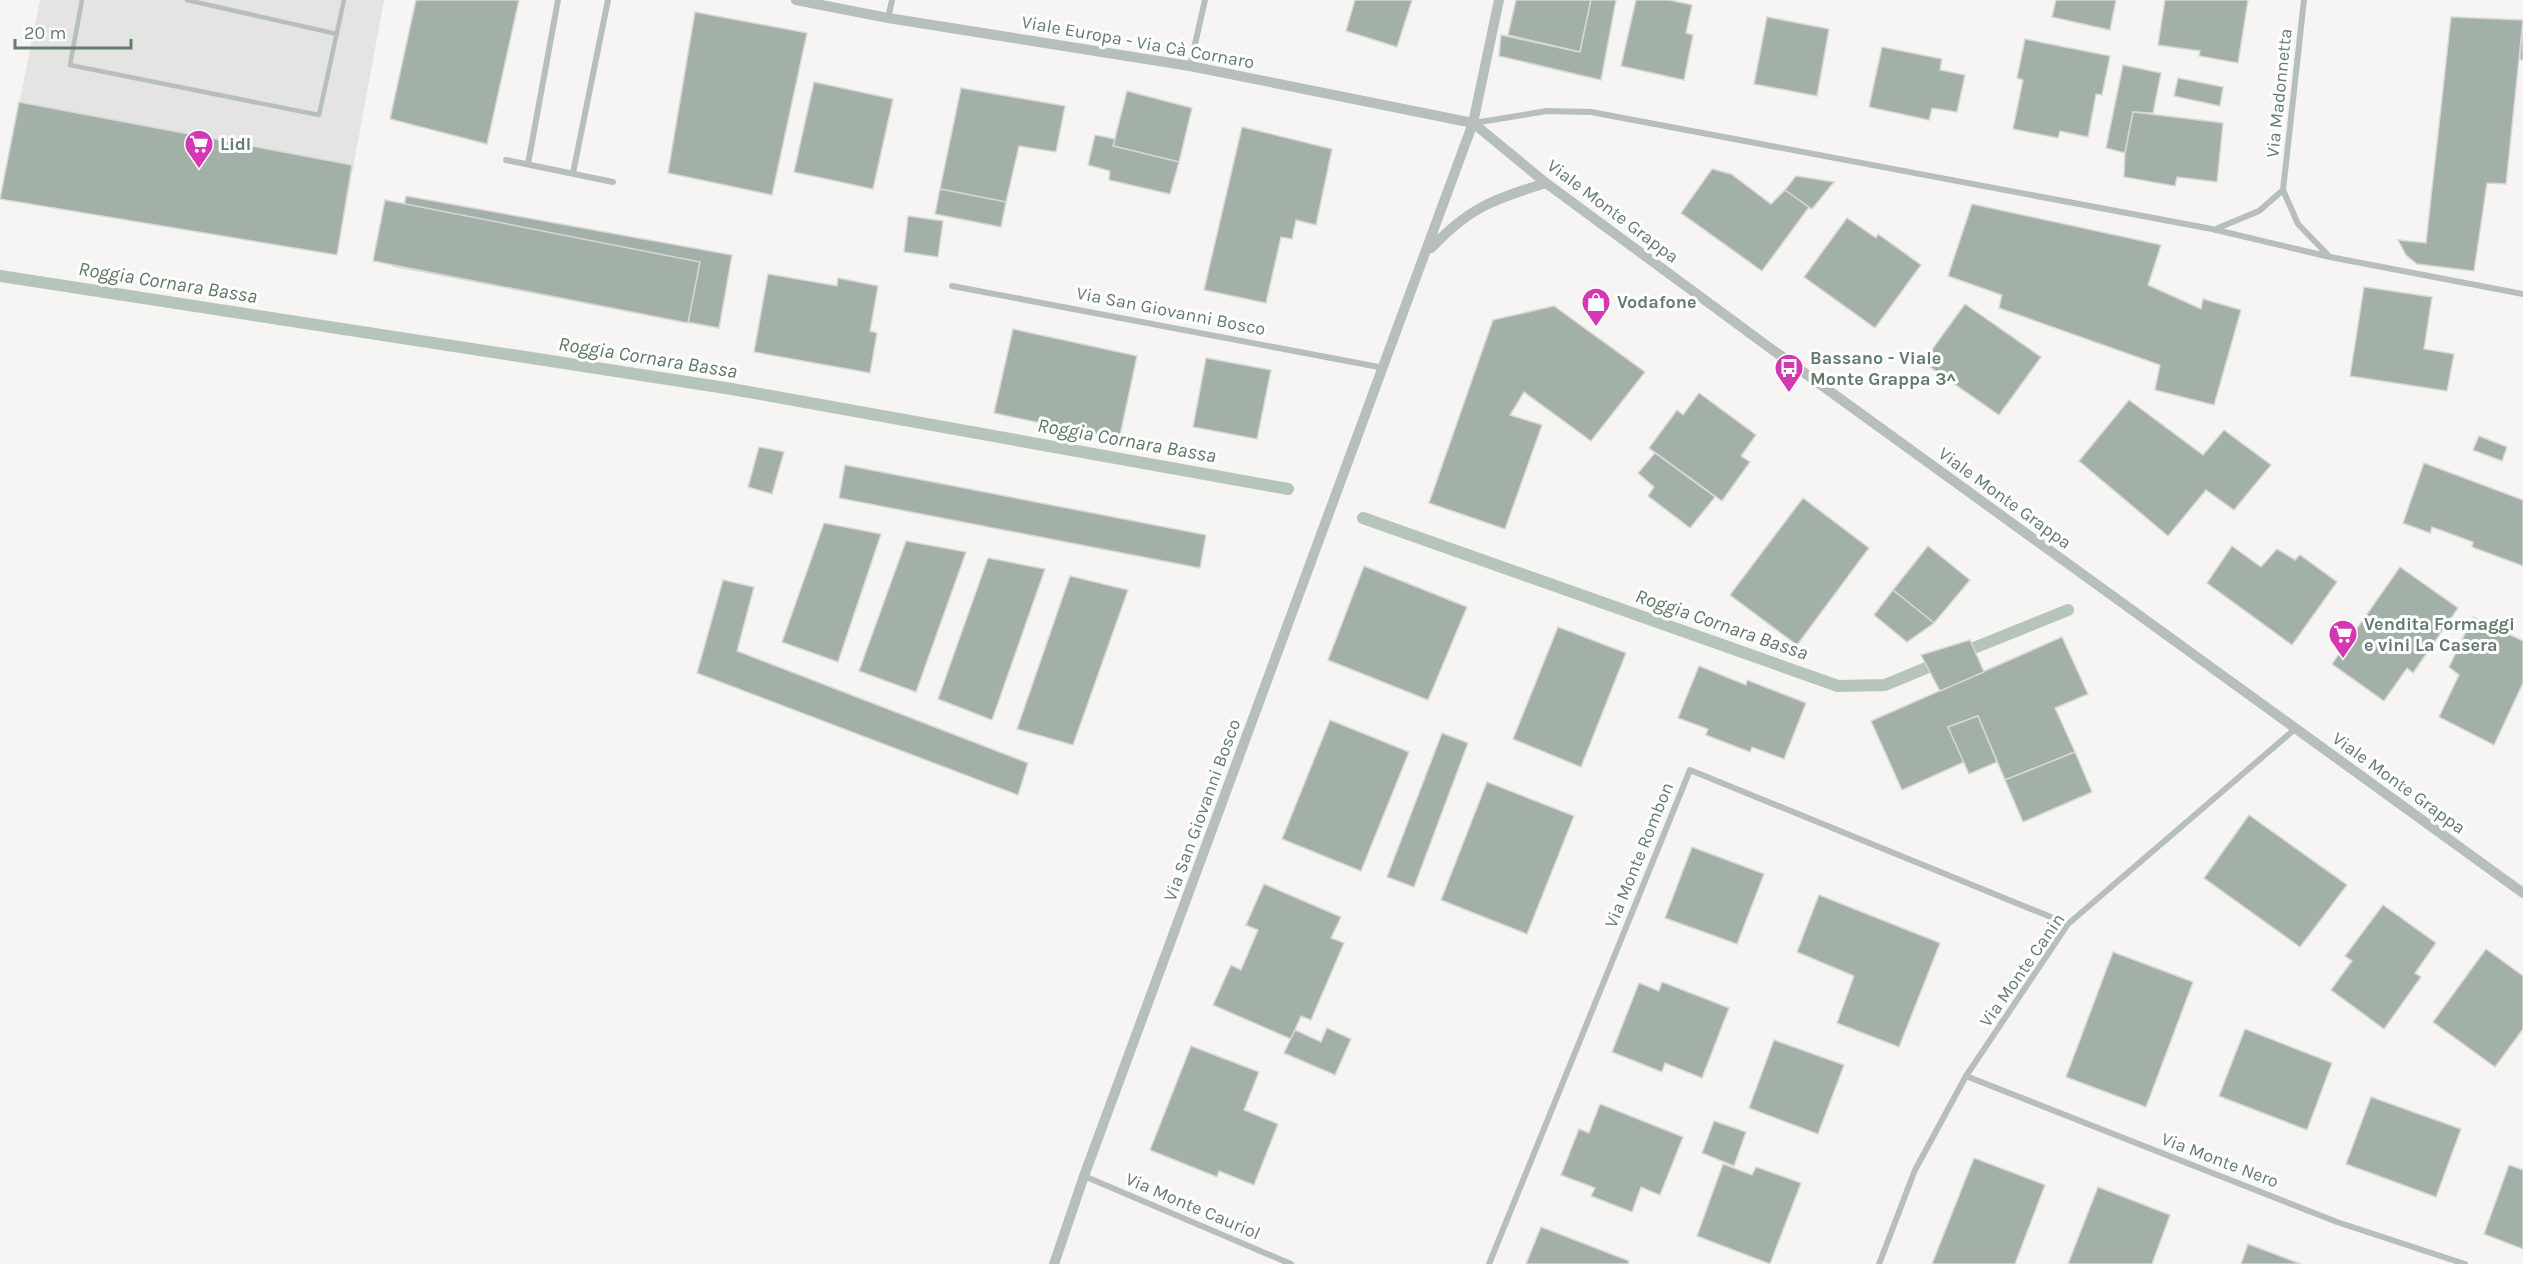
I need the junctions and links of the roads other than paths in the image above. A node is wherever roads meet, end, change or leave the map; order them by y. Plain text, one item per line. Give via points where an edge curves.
1 (82, 0) edge
2 (187, 0) edge
3 (344, 0) edge
4 (558, 0) edge
5 (608, 0) edge
6 (796, 0) edge
7 (892, 0) edge
8 (1205, 0) edge
9 (1499, 0) edge
10 (2304, 0) edge
11 (888, 18) junction
12 (337, 34) junction
13 (1190, 66) junction
14 (1473, 123) junction
15 (506, 160) dead end
16 (528, 164) junction
17 (573, 173) junction
18 (613, 182) dead end
19 (1546, 183) junction
20 (2283, 190) junction
21 (2212, 229) junction
22 (1427, 252) junction
23 (2330, 257) junction
24 (952, 286) dead end
25 (2523, 294) edge
26 (1384, 368) junction
27 (2295, 729) junction
28 (2523, 893) edge
29 (2068, 924) junction
30 (1966, 1076) junction
31 (1084, 1176) junction
32 (1054, 1264) edge
33 (1291, 1264) edge
34 (1489, 1264) edge
35 (1879, 1264) edge
36 (2465, 1264) edge

1 - 12 lane via 70,65 319,115
2 - 12 lane
3 - 12 lane
4 - 16 street
5 - 17 street
6 - 11 street, Viale Europa - Via Cà Cornaro
7 - 11 street
8 - 13 street
9 - 14 street, Via San Giovanni Bosco
10 - 20 street, Via Madonnetta
11 - 13 street, Viale Europa - Via Cà Cornaro
13 - 14 street, Viale Europa - Via Cà Cornaro
14 - 19 street, Viale Monte Grappa
14 - 21 street via 1547,111 1591,112
14 - 22 street, Via San Giovanni Bosco
15 - 16 street
16 - 17 street
17 - 18 street
19 - 22 street, Via San Giovanni Bosco via 1490,200 1455,222
19 - 27 street, Viale Monte Grappa
20 - 21 street via 2247,219
20 - 23 street via 2298,224
21 - 23 street
22 - 26 street, Via San Giovanni Bosco
23 - 25 street
24 - 26 street, Via San Giovanni Bosco
26 - 31 street, Via San Giovanni Bosco
27 - 28 street, Viale Monte Grappa
27 - 29 street, Via Monte Canin
29 - 30 street, Via Monte Canin
29 - 34 street, Via Monte Rombon via 1690,770
30 - 35 street, Via Monte Canin via 1915,1170
30 - 36 street, Via Monte Nero via 2337,1222
31 - 32 street, Via San Giovanni Bosco
31 - 33 street, Via Monte Cauriol

